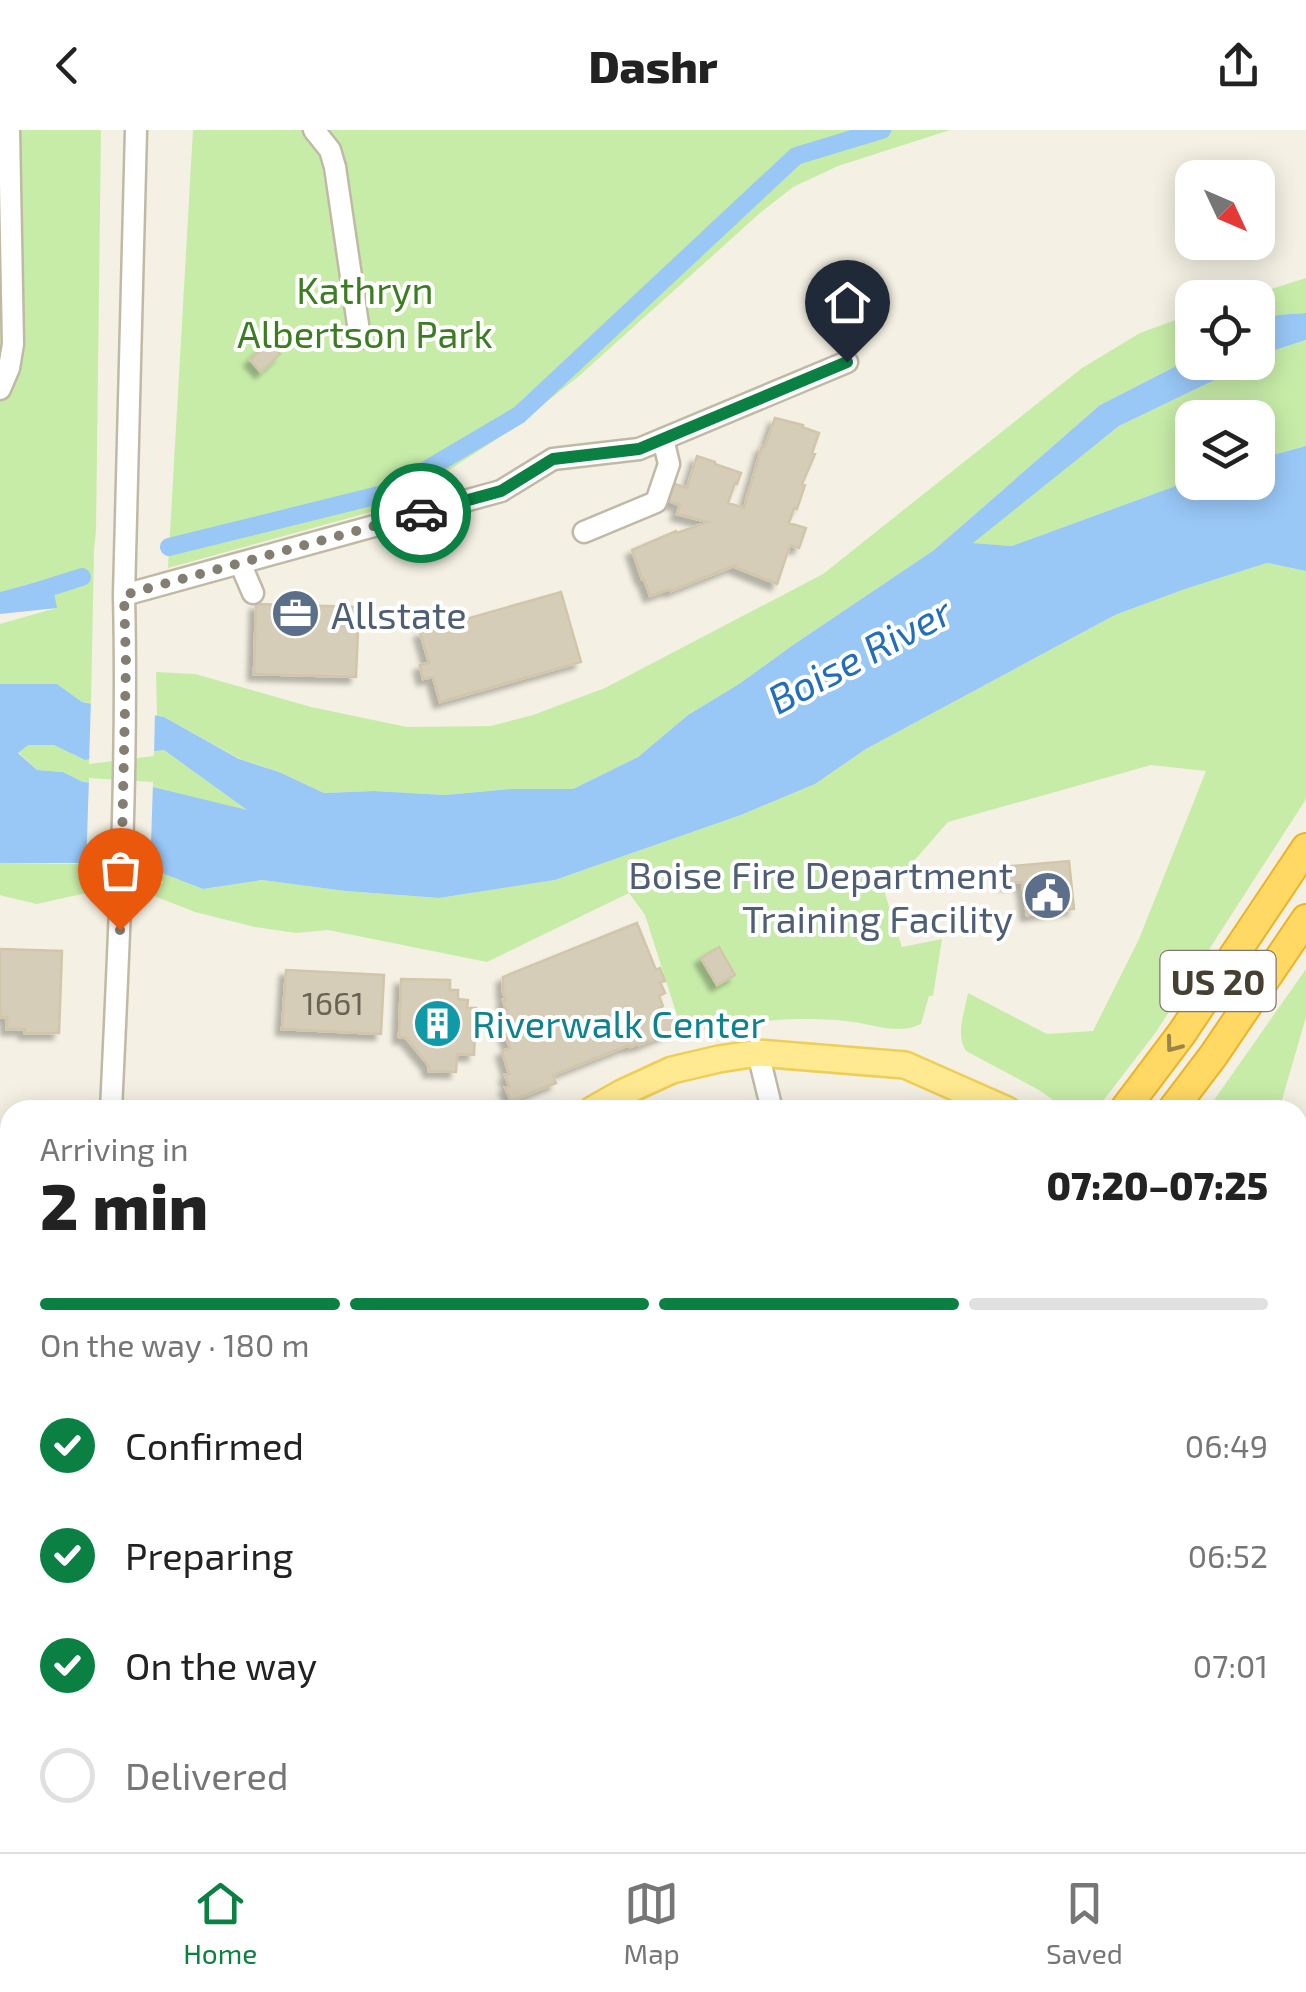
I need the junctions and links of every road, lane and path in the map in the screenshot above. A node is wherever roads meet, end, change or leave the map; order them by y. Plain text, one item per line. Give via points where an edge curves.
1 (10, 130) edge
2 (136, 130) edge
3 (314, 130) edge
4 (360, 338) dead end
5 (847, 362) dead end
6 (0, 388) edge
7 (663, 439) junction
8 (584, 532) dead end
9 (240, 563) junction
10 (253, 593) dead end
11 (124, 595) junction
12 (1306, 848) edge
13 (1306, 919) edge
14 (758, 1052) junction
15 (110, 1100) edge
16 (610, 1100) edge
17 (770, 1100) edge
18 (984, 1100) edge
19 (1132, 1100) edge
20 (1180, 1100) edge

1 - 6 street via 13,344
2 - 11 street
3 - 4 street via 334,166
5 - 7 street
7 - 8 street via 668,464 656,502
7 - 9 street via 639,449 553,459 501,491
9 - 10 street
9 - 11 street
11 - 15 street
12 -> 19 highway, US 20
13 - 20 highway, US 20
14 - 16 main road via 672,1070
14 - 17 street
14 - 18 main road via 905,1065

